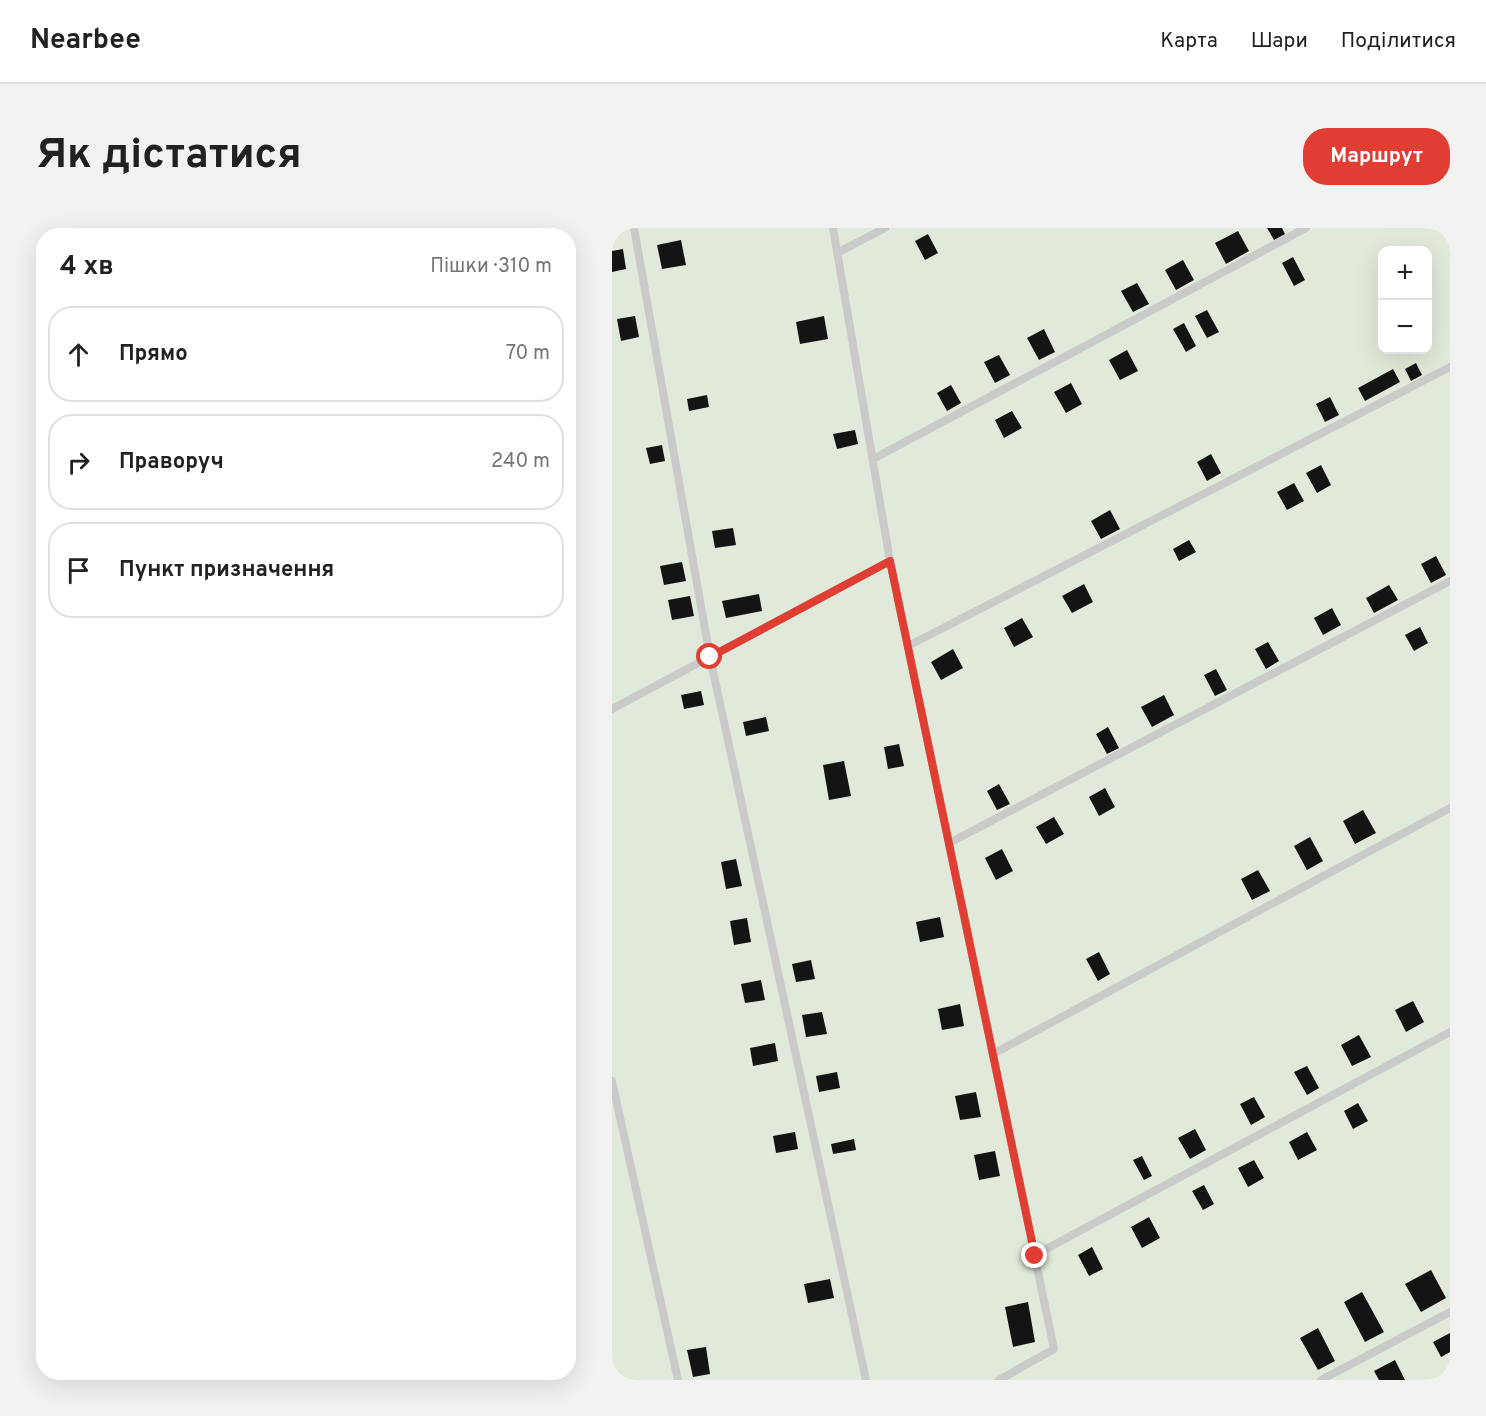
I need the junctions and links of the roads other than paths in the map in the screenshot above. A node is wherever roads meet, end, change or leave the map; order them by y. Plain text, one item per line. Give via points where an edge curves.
1 (634, 228) edge
2 (833, 228) edge
3 (885, 228) edge
4 (1306, 228) edge
5 (837, 253) junction
6 (1450, 367) edge
7 (873, 459) junction
8 (890, 561) junction
9 (1450, 581) edge
10 (908, 645) junction
11 (710, 657) junction
12 (612, 709) edge
13 (1450, 808) edge
14 (949, 843) junction
15 (1450, 1032) edge
16 (993, 1054) junction
17 (612, 1081) edge
18 (1035, 1256) junction
19 (1450, 1311) edge
20 (678, 1380) edge
21 (866, 1380) edge
22 (999, 1380) edge
23 (1321, 1380) edge

1 - 11 lane
2 - 5 lane
3 - 5 lane
4 - 7 lane
5 - 7 lane
6 - 10 lane
7 - 8 lane
8 - 10 lane
8 - 11 lane
9 - 14 lane
10 - 14 lane
11 - 12 lane
11 - 21 lane
13 - 16 lane
14 - 16 lane
15 - 18 lane
16 - 18 lane
17 - 20 lane
18 - 22 lane via 1054,1349
19 - 23 lane

